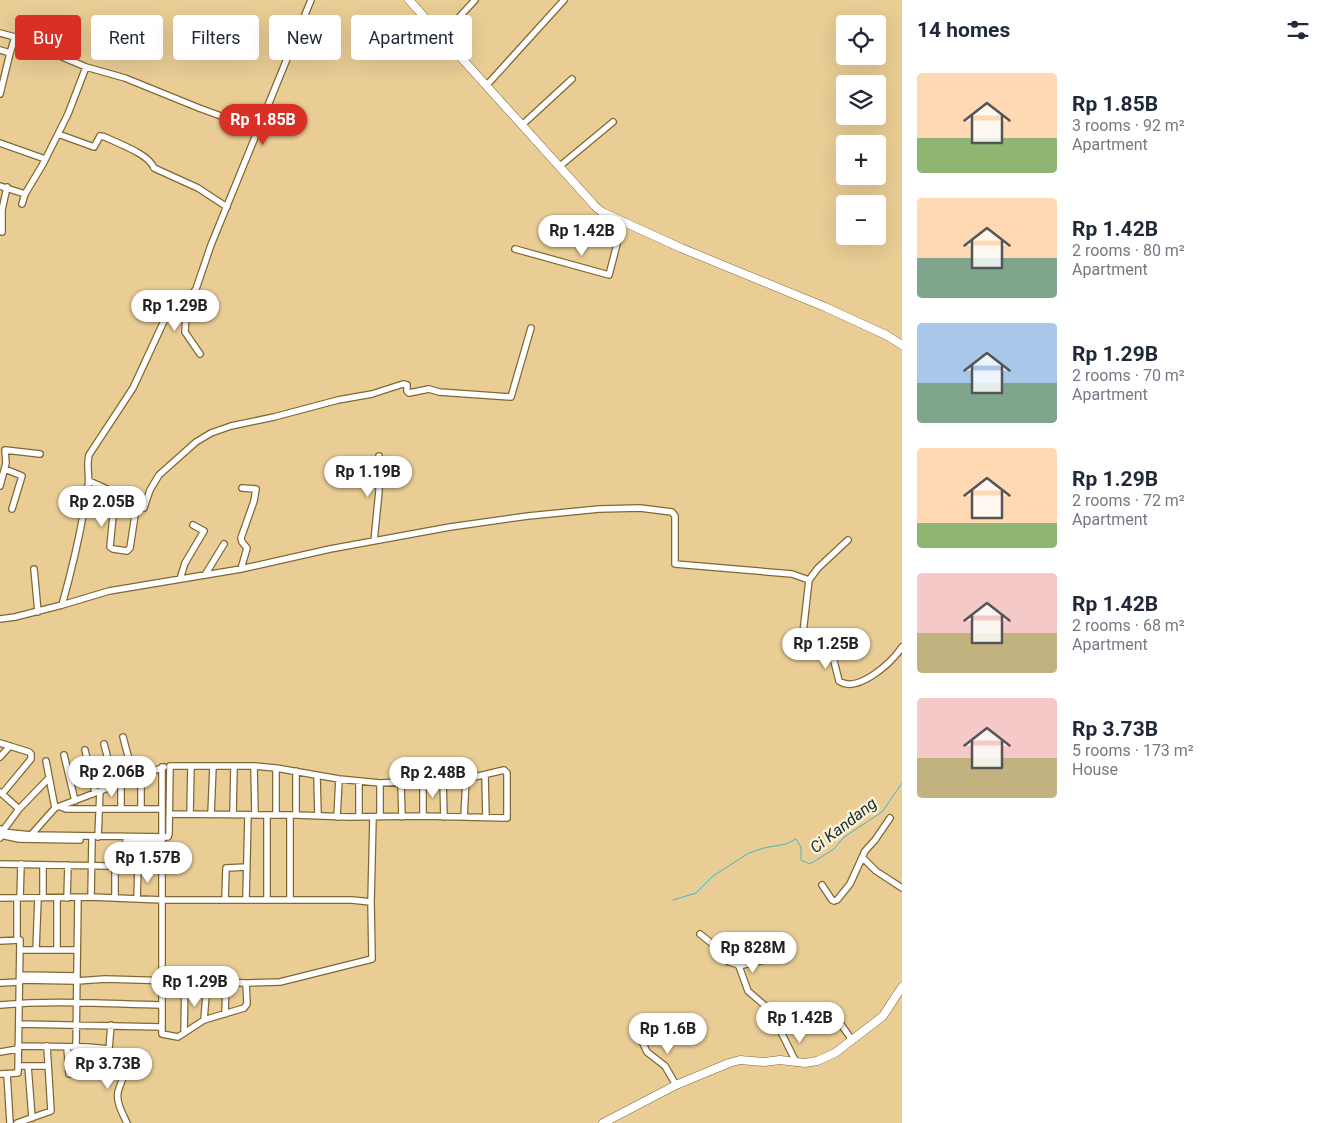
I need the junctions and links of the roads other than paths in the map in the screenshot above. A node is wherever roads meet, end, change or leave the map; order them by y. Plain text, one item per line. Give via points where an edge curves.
1 (311, 0) edge
2 (409, 0) edge
3 (475, 0) edge
4 (564, 0) edge
5 (423, 15) edge
6 (461, 15) edge
7 (0, 33) edge
8 (15, 37) joint
9 (0, 50) edge
10 (10, 53) junction
11 (69, 60) edge
12 (463, 60) edge
13 (86, 67) junction
14 (572, 79) dead end
15 (486, 86) junction
16 (0, 94) edge
17 (613, 122) dead end
18 (522, 125) junction
19 (259, 130) junction
20 (58, 134) junction
21 (0, 143) edge
22 (45, 159) junction
23 (560, 166) junction
24 (0, 186) edge
25 (7, 187) junction
26 (25, 194) junction
27 (22, 204) dead end
28 (227, 207) junction
29 (623, 221) junction
30 (2, 232) dead end
31 (515, 249) dead end
32 (190, 300) junction
33 (531, 328) dead end
34 (902, 345) edge
35 (200, 354) dead end
36 (40, 454) dead end
37 (379, 456) dead end
38 (5, 469) junction
39 (89, 481) junction
40 (0, 486) edge
41 (242, 488) dead end
42 (86, 502) junction
43 (12, 509) dead end
44 (113, 516) junction
45 (192, 525) dead end
46 (848, 540) dead end
47 (374, 541) junction
48 (224, 544) dead end
49 (241, 568) junction
50 (34, 569) dead end
51 (205, 575) junction
52 (180, 579) junction
53 (809, 580) junction
54 (62, 605) junction
55 (38, 612) junction
56 (0, 619) edge
57 (902, 647) edge
58 (124, 737) dead end
59 (0, 743) edge
60 (104, 744) dead end
61 (10, 746) junction
62 (85, 750) dead end
63 (64, 755) dead end
64 (0, 757) edge
65 (46, 761) dead end
66 (170, 766) junction
67 (191, 766) junction
68 (213, 766) junction
69 (234, 766) junction
70 (254, 766) junction
71 (162, 767) junction
72 (276, 768) junction
73 (296, 771) junction
74 (317, 776) junction
75 (485, 776) junction
76 (138, 777) junction
77 (48, 779) junction
78 (339, 779) junction
79 (466, 779) junction
80 (443, 780) junction
81 (359, 782) junction
82 (423, 782) junction
83 (380, 783) junction
84 (401, 783) junction
85 (118, 785) junction
86 (98, 792) junction
87 (1, 793) edge
88 (75, 801) junction
89 (58, 808) junction
90 (121, 808) junction
91 (141, 808) junction
92 (19, 809) junction
93 (100, 809) junction
94 (162, 809) junction
95 (170, 814) junction
96 (190, 814) junction
97 (211, 815) junction
98 (233, 815) junction
99 (248, 815) junction
100 (255, 815) junction
101 (276, 815) junction
102 (293, 815) junction
103 (267, 816) junction
104 (318, 816) junction
105 (380, 816) junction
106 (422, 816) junction
107 (338, 817) junction
108 (359, 817) junction
109 (373, 817) junction
110 (402, 817) junction
111 (444, 817) junction
112 (464, 817) junction
113 (486, 818) junction
114 (890, 818) dead end
115 (1, 834) edge
116 (31, 835) junction
117 (98, 836) junction
118 (92, 840) junction
119 (162, 840) junction
120 (863, 858) junction
121 (0, 864) edge
122 (21, 864) junction
123 (43, 865) junction
124 (68, 865) junction
125 (92, 865) junction
126 (115, 866) junction
127 (138, 867) junction
128 (162, 867) junction
129 (247, 868) junction
130 (822, 885) dead end
131 (902, 888) edge
132 (78, 897) junction
133 (91, 897) junction
134 (0, 898) edge
135 (18, 898) junction
136 (40, 898) junction
137 (57, 898) junction
138 (67, 898) junction
139 (114, 898) junction
140 (137, 899) junction
141 (163, 900) junction
142 (225, 900) junction
143 (246, 900) junction
144 (267, 900) junction
145 (290, 900) junction
146 (371, 902) junction
147 (700, 934) dead end
148 (16, 940) junction
149 (0, 941) edge
150 (20, 950) junction
151 (36, 950) junction
152 (57, 950) junction
153 (76, 950) junction
154 (764, 960) dead end
155 (738, 966) junction
156 (20, 979) junction
157 (77, 979) junction
158 (162, 982) junction
159 (185, 982) junction
160 (0, 983) edge
161 (207, 983) junction
162 (226, 983) junction
163 (246, 983) junction
164 (902, 987) edge
165 (20, 1003) junction
166 (76, 1003) junction
167 (0, 1004) edge
168 (161, 1005) junction
169 (833, 1013) dead end
170 (225, 1014) junction
171 (204, 1020) junction
172 (19, 1024) junction
173 (76, 1024) junction
174 (111, 1025) junction
175 (162, 1027) junction
176 (184, 1033) junction
177 (640, 1037) dead end
178 (852, 1040) junction
179 (47, 1046) junction
180 (18, 1047) junction
181 (67, 1047) junction
182 (76, 1047) junction
183 (88, 1047) junction
184 (109, 1049) junction
185 (0, 1052) edge
186 (796, 1062) junction
187 (18, 1066) junction
188 (28, 1066) junction
189 (48, 1066) junction
190 (90, 1070) dead end
191 (0, 1074) edge
192 (7, 1074) junction
193 (69, 1074) dead end
194 (676, 1085) junction
195 (32, 1118) junction
196 (10, 1123) edge
197 (18, 1123) edge
198 (127, 1123) edge
199 (603, 1123) edge

1 - 19 street
2 - 5 main road
3 - 6 street
4 - 15 street
7 - 8 street
8 - 10 street
9 - 10 street
10 - 16 street
11 - 13 street
12 - 15 main road
13 - 19 street via 125,78
13 - 20 street
14 - 18 street
15 - 18 main road
17 - 23 street
18 - 23 main road
19 - 28 street
20 - 22 street
20 - 28 street via 94,147 100,136 105,138 145,157 154,168 198,188
21 - 22 street
22 - 26 street
23 - 29 main road via 595,206
24 - 25 street
25 - 26 street
25 - 30 street
26 - 27 street
28 - 32 street
29 - 31 street via 609,275
29 - 34 main road via 817,304
32 - 35 street via 185,332
32 - 39 street via 164,321 133,388 91,450
33 - 39 street via 510,398 429,389 409,393 407,385 403,384 231,426 196,442 164,470 150,490 144,508
36 - 38 street via 5,450
37 - 47 street
38 - 40 street
38 - 43 street via 22,476
39 - 42 street
41 - 49 street via 256,489 241,538 247,548
42 - 44 street
42 - 54 street
44 - 44 street via 110,547 127,551 135,515 118,507
45 - 52 street via 204,531
46 - 53 street
47 - 49 street
47 - 53 street via 528,516 599,509 654,509 676,516 676,564 792,574
48 - 51 street
49 - 51 street
50 - 55 street
51 - 52 street
52 - 54 street via 109,591
53 - 57 street via 803,644 807,648 832,653 838,679 842,683 866,679 881,670
54 - 55 street
55 - 56 street
58 - 76 street
59 - 61 street
60 - 85 street
61 - 64 street
61 - 87 street via 29,752 31,759
62 - 86 street
63 - 88 street
65 - 77 street
66 - 67 street
66 - 71 street
66 - 95 street
67 - 68 street
67 - 96 street
68 - 69 street
68 - 97 street
69 - 70 street
69 - 98 street
70 - 72 street
70 - 100 street
71 - 76 street
71 - 94 street
72 - 73 street
72 - 101 street
73 - 74 street
73 - 102 street
74 - 78 street
74 - 104 street
75 - 79 street
75 - 113 street
75 - 113 street via 504,770 507,773 506,818
76 - 85 street
76 - 91 street
77 - 89 street
77 - 92 street
78 - 81 street
78 - 107 street
79 - 80 street
79 - 112 street
80 - 82 street
80 - 111 street
81 - 83 street
81 - 108 street
82 - 84 street
82 - 106 street
83 - 84 street
83 - 105 street
84 - 110 street
85 - 86 street
85 - 90 street
86 - 88 street
86 - 93 street
87 - 92 street
88 - 89 street
89 - 93 street
89 - 116 street
90 - 91 street
90 - 93 street
91 - 94 street
92 - 115 street
93 - 117 street
94 - 119 street
95 - 96 street
95 - 119 street via 169,836
96 - 97 street
97 - 98 street
98 - 99 street
99 - 100 street
99 - 129 street
100 - 103 street
101 - 102 street
101 - 103 street
102 - 104 street
102 - 145 street
103 - 144 street
104 - 107 street
105 - 109 street
105 - 110 street
106 - 110 street
106 - 111 street
107 - 108 street
108 - 109 street
109 - 146 street
111 - 112 street
112 - 113 street
114 - 120 street
115 - 116 street
115 - 118 street via 19,839
116 - 117 street
117 - 119 street
118 - 119 street
118 - 125 street
119 - 128 street
120 - 130 street via 848,888 837,900 832,900
120 - 131 street
121 - 122 street
122 - 123 street
122 - 135 street
123 - 124 street
123 - 136 street
124 - 125 street
124 - 138 street
125 - 126 street
125 - 133 street
126 - 127 street
126 - 139 street
127 - 128 street
127 - 140 street
128 - 141 street
129 - 142 street via 226,868
129 - 143 street
132 - 133 street
132 - 138 street
132 - 153 street
133 - 139 street
134 - 135 street
135 - 136 street
135 - 148 street
136 - 137 street
136 - 151 street
137 - 138 street
137 - 152 street
139 - 140 street
140 - 141 street
141 - 142 street
141 - 158 street
142 - 143 street
143 - 144 street
144 - 145 street
145 - 146 street
146 - 163 street via 372,959 280,982
147 - 155 street via 729,962
148 - 149 street
148 - 150 street via 20,940
150 - 151 street
150 - 156 street
151 - 152 street
152 - 153 street
153 - 157 street
154 - 155 street
155 - 186 street via 748,991 770,1010
156 - 157 street
156 - 160 street
156 - 165 street
157 - 158 street
157 - 166 street
158 - 159 street
158 - 168 street
159 - 161 street
159 - 176 street
161 - 162 street
161 - 171 street
162 - 163 street
162 - 170 street
163 - 170 street via 246,1007
164 - 178 main road via 883,1016
165 - 166 street
165 - 167 street
165 - 172 street
166 - 168 street
166 - 173 street
168 - 175 street
169 - 178 street
170 - 171 street
171 - 176 street
172 - 173 street
172 - 180 street
173 - 174 street
173 - 182 street
174 - 175 street
174 - 184 street
175 - 176 street via 163,1035 178,1037
177 - 194 street via 646,1052 665,1066
178 - 186 main road via 817,1061
179 - 180 street
179 - 181 street
179 - 189 street
180 - 185 street
180 - 187 street
181 - 182 street
181 - 193 street
182 - 183 street
183 - 184 street
183 - 190 street
184 - 198 street via 122,1069 118,1098
186 - 194 main road via 740,1060
187 - 188 street
187 - 192 street via 18,1073
188 - 189 street
188 - 195 street
189 - 195 street via 51,1111
191 - 192 street
192 - 196 street
194 - 199 main road
195 - 197 street

